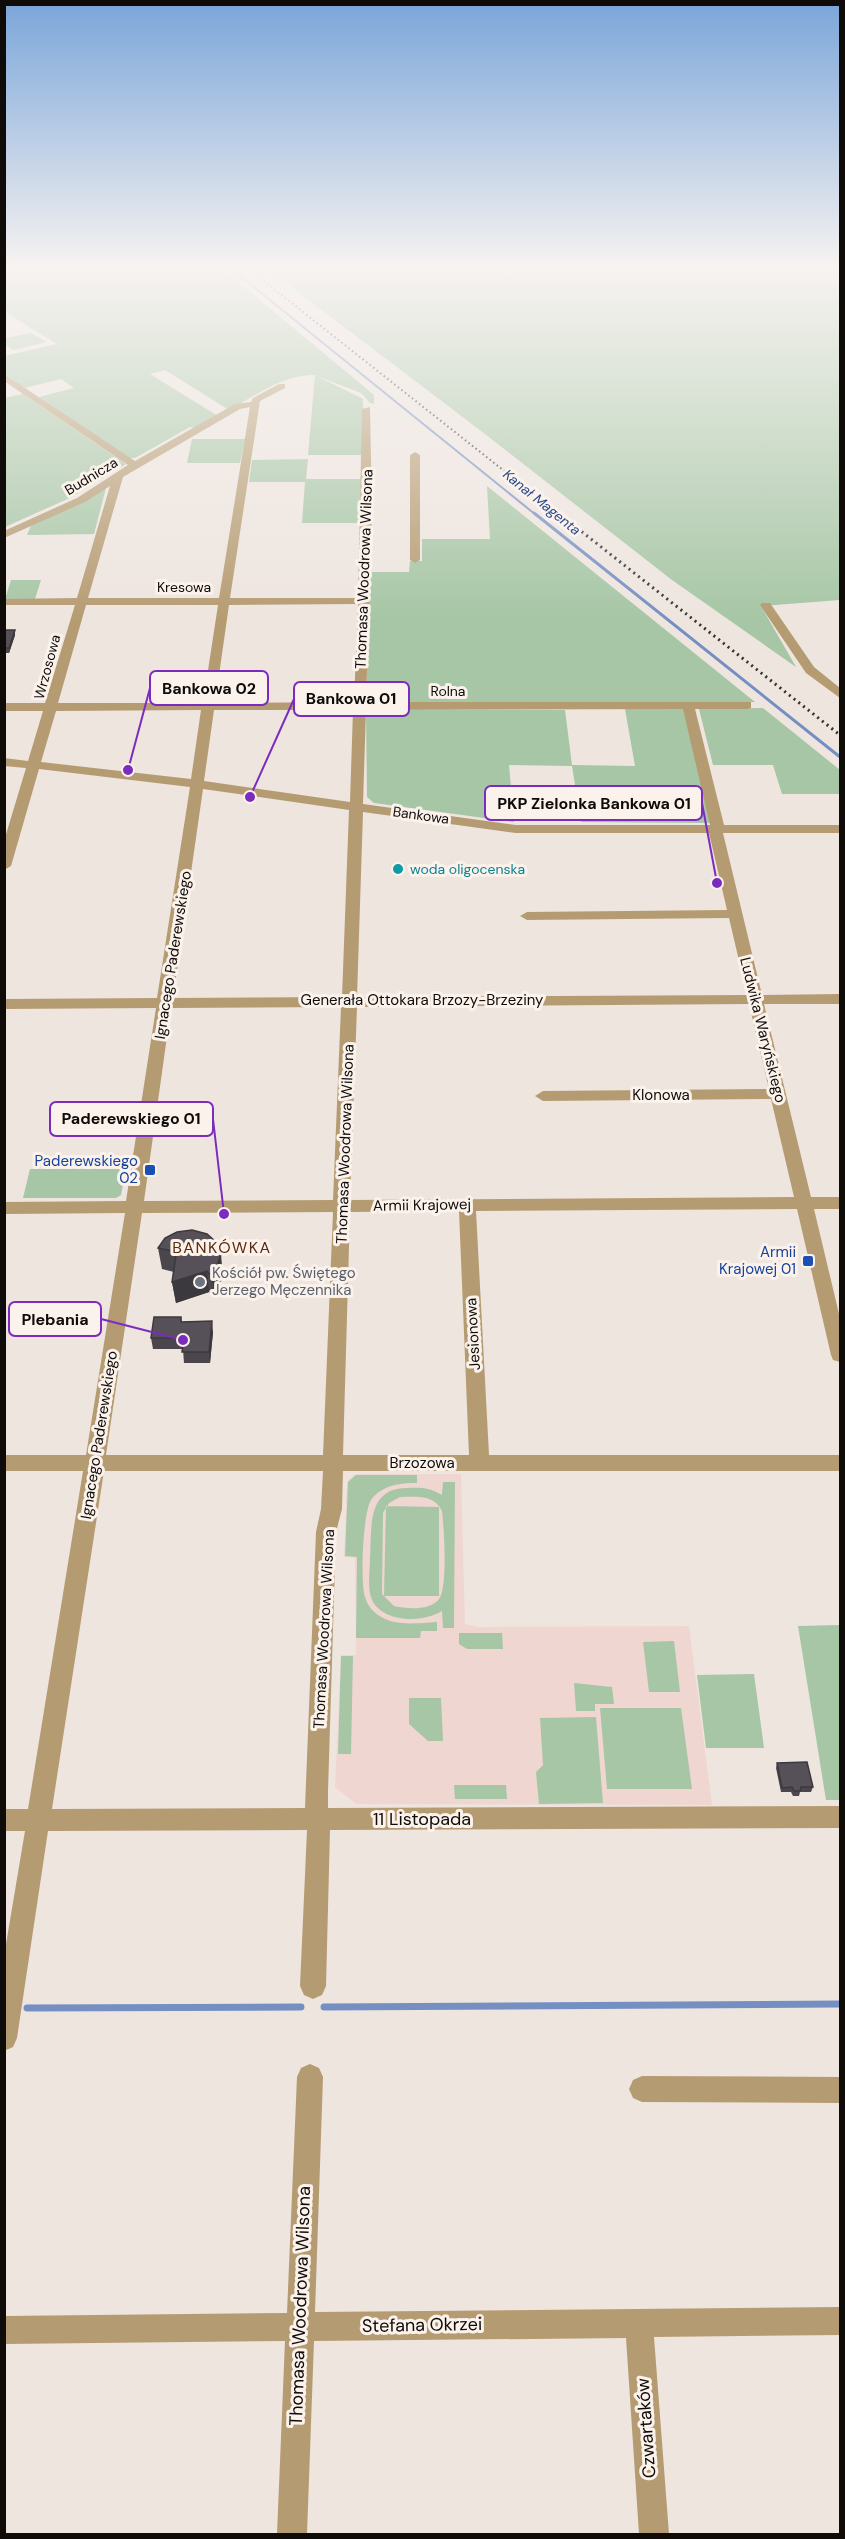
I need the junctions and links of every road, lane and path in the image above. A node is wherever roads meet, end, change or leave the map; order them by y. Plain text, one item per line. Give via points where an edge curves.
1 (17, 385) edge
2 (282, 386) dead end
3 (254, 404) junction
4 (367, 409) dead end
5 (415, 455) dead end
6 (135, 465) junction
7 (118, 476) junction
8 (4, 535) edge
9 (415, 560) dead end
10 (363, 601) junction
11 (4, 602) edge
12 (81, 602) junction
13 (225, 602) junction
14 (766, 605) dead end
15 (840, 694) edge
16 (688, 705) junction
17 (747, 705) dead end
18 (209, 706) junction
19 (4, 707) edge
20 (52, 707) junction
21 (359, 707) junction
22 (4, 762) edge
23 (34, 763) junction
24 (198, 784) junction
25 (357, 806) junction
26 (715, 829) junction
27 (840, 829) edge
28 (4, 866) edge
29 (735, 914) junction
30 (527, 916) dead end
31 (840, 999) edge
32 (351, 1000) junction
33 (756, 1000) junction
34 (165, 1002) junction
35 (4, 1004) edge
36 (778, 1094) junction
37 (543, 1096) dead end
38 (804, 1203) junction
39 (840, 1203) edge
40 (467, 1205) junction
41 (342, 1206) junction
42 (134, 1207) junction
43 (4, 1208) edge
44 (840, 1355) edge
45 (95, 1462) junction
46 (333, 1462) junction
47 (840, 1462) edge
48 (4, 1463) edge
49 (479, 1463) junction
50 (840, 1817) edge
51 (319, 1819) junction
52 (4, 1820) edge
53 (39, 1820) junction
54 (313, 1986) dead end
55 (4, 2038) edge
56 (310, 2077) dead end
57 (642, 2089) dead end
58 (840, 2090) edge
59 (840, 2321) edge
60 (639, 2322) junction
61 (298, 2326) junction
62 (4, 2330) edge
63 (292, 2535) edge
64 (654, 2535) edge

1 - 6 street
2 - 3 street, Budnicza
3 - 6 street, Budnicza via 238,406
3 - 13 street, Ignacego Paderewskiego
4 - 10 street, Thomasa Woodrowa Wilsona
5 - 9 street
6 - 7 street, Budnicza
7 - 8 street, Budnicza via 81,500
7 - 12 street, Wrzosowa
10 - 13 street, Kresowa
10 - 21 street, Thomasa Woodrowa Wilsona
11 - 12 street, Kresowa
12 - 13 street, Kresowa
12 - 20 street, Wrzosowa
13 - 18 street, Ignacego Paderewskiego
14 - 15 street via 810,670
16 - 17 street, Rolna
16 - 21 street, Rolna
16 - 26 street, Ludwika Waryńskiego
18 - 20 street, Rolna
18 - 21 street, Rolna
18 - 24 street, Ignacego Paderewskiego
19 - 20 street, Rolna
20 - 23 street, Wrzosowa
21 - 25 street, Thomasa Woodrowa Wilsona
22 - 23 street, Bankowa
23 - 24 street, Bankowa
23 - 28 street, Wrzosowa
24 - 25 street, Bankowa
24 - 34 street, Ignacego Paderewskiego
25 - 26 street, Bankowa via 516,829
25 - 32 street, Thomasa Woodrowa Wilsona
26 - 27 street, Bankowa
26 - 29 street, Ludwika Waryńskiego
29 - 30 street
29 - 33 street, Ludwika Waryńskiego
31 - 33 street, Generała Ottokara Brzozy-Brzeziny
32 - 33 street, Generała Ottokara Brzozy-Brzeziny
32 - 34 street, Generała Ottokara Brzozy-Brzeziny
32 - 41 street, Thomasa Woodrowa Wilsona
33 - 36 street, Ludwika Waryńskiego
34 - 35 street, Generała Ottokara Brzozy-Brzeziny
34 - 42 street, Ignacego Paderewskiego
36 - 37 street, Klonowa
36 - 38 street, Ludwika Waryńskiego
38 - 39 street, Armii Krajowej
38 - 40 street, Armii Krajowej
38 - 44 street, Ludwika Waryńskiego
40 - 41 street, Armii Krajowej
40 - 49 street, Jesionowa
41 - 42 street, Armii Krajowej
41 - 46 street, Thomasa Woodrowa Wilsona
42 - 43 street, Armii Krajowej
42 - 45 street, Ignacego Paderewskiego
45 - 46 street, Brzozowa
45 - 48 street, Brzozowa
45 - 53 street, Ignacego Paderewskiego
46 - 49 street, Brzozowa
46 - 51 street, Thomasa Woodrowa Wilsona via 335,1483 327,1532 316,1791
47 - 49 street, Brzozowa
50 - 51 street, 11 Listopada
51 - 53 street, 11 Listopada
51 - 54 street, Thomasa Woodrowa Wilsona
52 - 53 street, 11 Listopada
53 - 55 street, Ignacego Paderewskiego
56 - 61 street, Thomasa Woodrowa Wilsona
57 - 58 street
59 - 60 street, Stefana Okrzei
60 - 61 street, Stefana Okrzei
60 - 64 street, Czwartaków
61 - 62 street, Stefana Okrzei
61 - 63 street, Thomasa Woodrowa Wilsona

